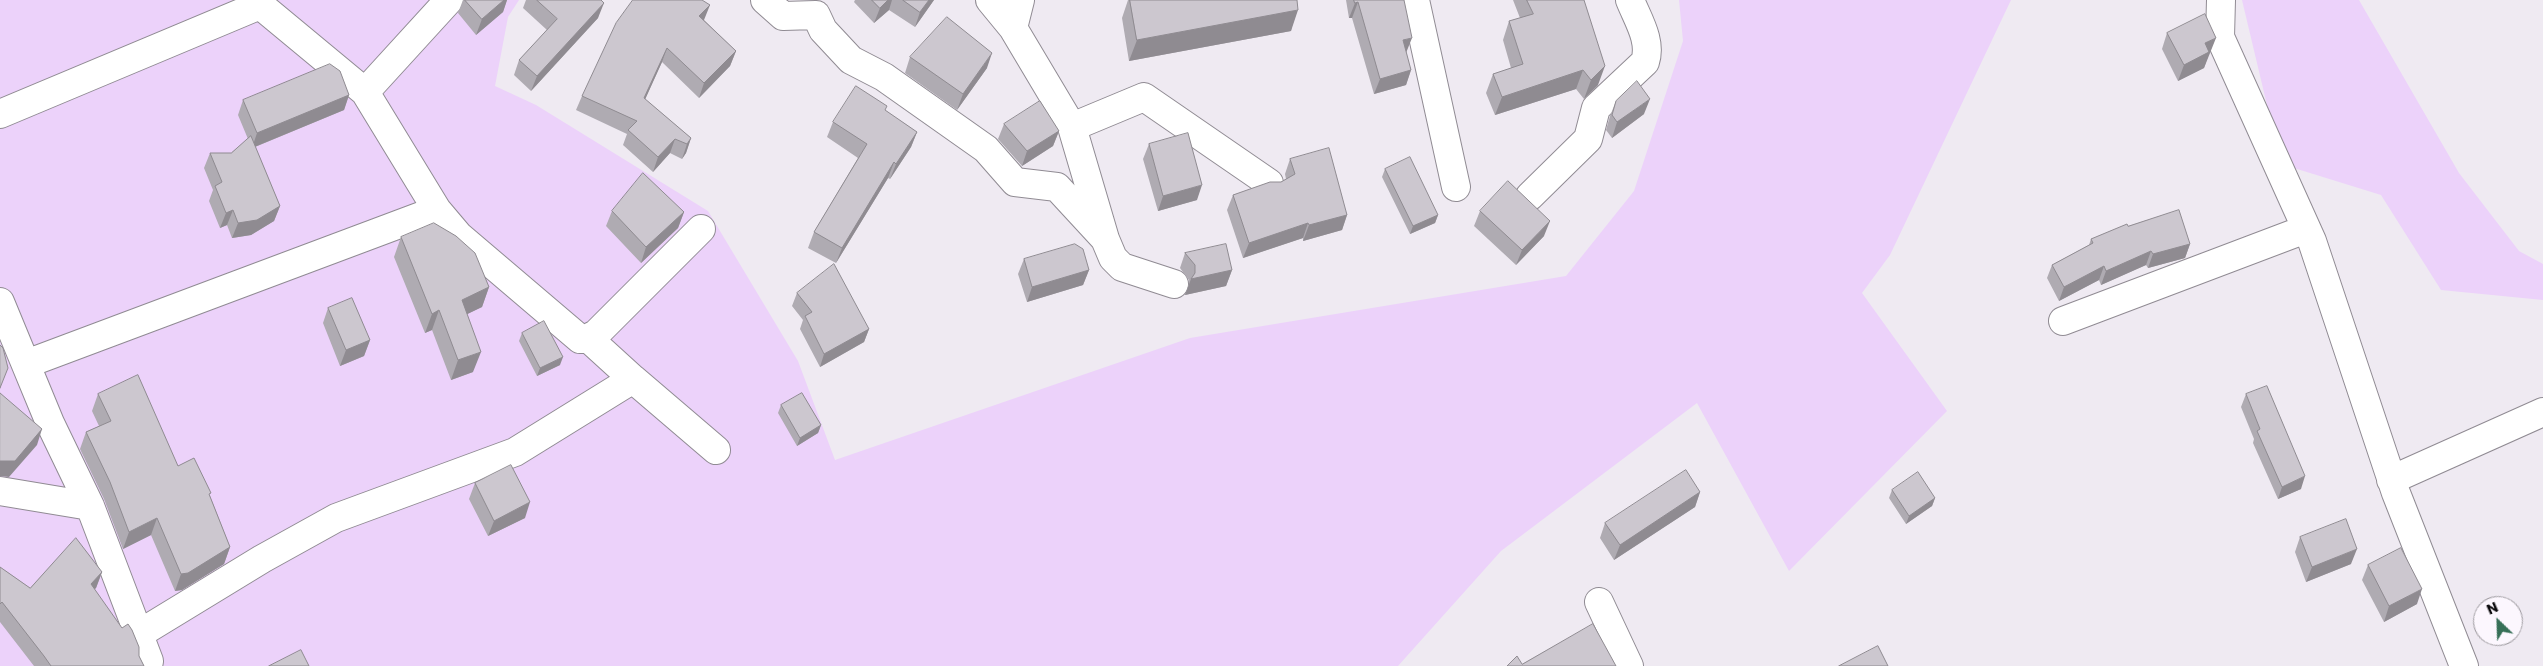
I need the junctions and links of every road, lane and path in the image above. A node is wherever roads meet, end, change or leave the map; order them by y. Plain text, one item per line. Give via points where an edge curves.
1 (449, 0) edge
2 (765, 0) edge
3 (990, 0) edge
4 (1020, 0) edge
5 (1415, 0) edge
6 (1630, 0) edge
7 (2221, 0) edge
8 (257, 2) edge
9 (1013, 28) junction
10 (365, 92) junction
11 (0, 114) edge
12 (1072, 128) junction
13 (1269, 183) edge
14 (1456, 187) dead end
15 (1530, 196) dead end
16 (437, 210) junction
17 (701, 229) dead end
18 (2306, 229) junction
19 (1105, 239) junction
20 (1174, 284) dead end
21 (0, 302) edge
22 (2063, 321) dead end
23 (588, 338) junction
24 (26, 364) junction
25 (633, 379) junction
26 (2543, 412) edge
27 (716, 450) dead end
28 (2391, 480) junction
29 (0, 491) edge
30 (90, 506) junction
31 (1599, 602) dead end
32 (138, 634) junction
33 (148, 666) edge
34 (1629, 666) edge
35 (2464, 666) edge

1 - 10 street
2 - 19 street via 783,16 816,14 823,30 851,60 889,81 986,149 1015,182 1057,187
3 - 9 street
4 - 9 street
5 - 14 street
6 - 15 street via 1647,42 1644,62 1596,108 1588,139
7 - 18 street via 2220,37
8 - 10 street
8 - 11 street
9 - 12 street
10 - 16 street
12 - 13 street via 1144,97
12 - 19 street
16 - 23 street via 460,236 580,339
16 - 24 street
17 - 23 street via 596,334
18 - 22 street
18 - 28 street
19 - 20 street via 1113,258 1122,267
21 - 24 street
23 - 25 street
24 - 30 street
25 - 27 street
25 - 32 street via 515,452 336,518
26 - 28 street
28 - 35 street
29 - 30 street
30 - 32 street
31 - 34 street
32 - 33 street via 149,660

